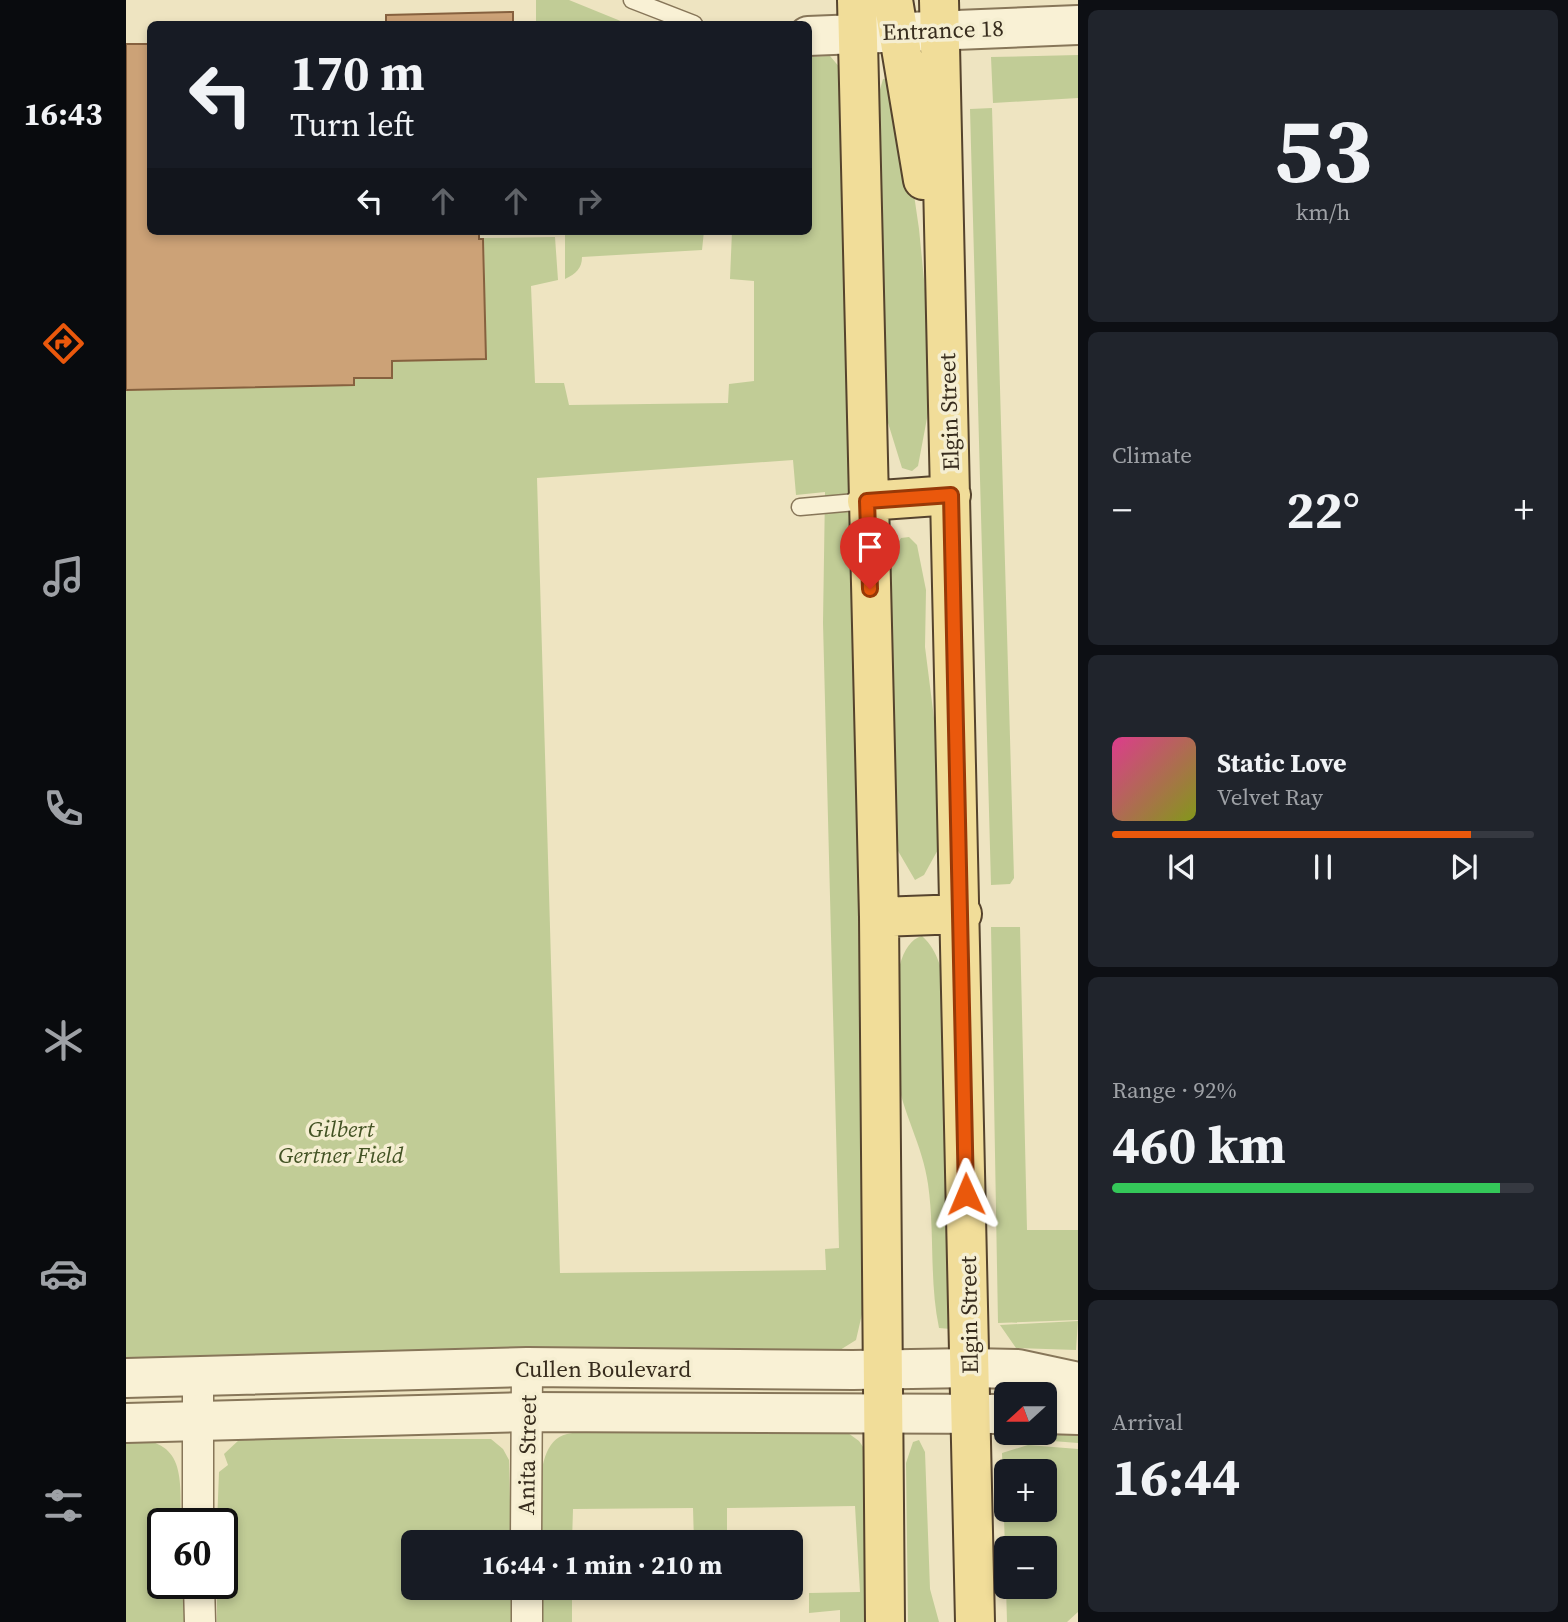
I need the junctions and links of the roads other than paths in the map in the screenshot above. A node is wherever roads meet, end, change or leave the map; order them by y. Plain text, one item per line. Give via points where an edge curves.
1 (632, 0) edge
2 (939, 14) edge
3 (896, 15) edge
4 (857, 17) edge
5 (686, 21) edge
6 (1078, 25) edge
7 (812, 34) edge
8 (944, 249) junction
9 (951, 495) junction
10 (867, 501) junction
11 (800, 507) dead end
12 (962, 914) junction
13 (879, 918) junction
14 (527, 1367) junction
15 (970, 1368) junction
16 (881, 1369) junction
17 (198, 1377) junction
18 (126, 1378) edge
19 (1078, 1382) edge
20 (528, 1412) junction
21 (882, 1413) junction
22 (989, 1413) edge
23 (1057, 1414) edge
24 (1078, 1415) edge
25 (199, 1422) junction
26 (126, 1423) edge
27 (198, 1508) edge
28 (526, 1530) edge
29 (199, 1599) edge
30 (527, 1600) edge
31 (200, 1622) edge
32 (527, 1622) edge
33 (885, 1622) edge
34 (975, 1622) edge

1 - 5 lane
2 - 3 street, Entrance 18
2 - 6 street, Entrance 18
2 - 8 main road, Elgin Street
3 - 4 street, Entrance 18
3 - 8 main road via 922,178
4 - 7 street, Entrance 18
4 - 10 main road
8 - 9 main road, Elgin Street
9 - 10 main road
9 - 12 main road, Elgin Street
10 - 11 lane
10 - 13 main road
12 - 13 main road
12 - 15 main road, Elgin Street
13 - 16 main road
14 - 16 street, Cullen Boulevard
14 - 17 street, Cullen Boulevard
14 - 20 street, Anita Street
15 - 16 street, Cullen Boulevard
15 - 19 street, Cullen Boulevard via 1018,1369
15 - 22 main road, Elgin Street
16 - 21 main road
17 - 18 street, Cullen Boulevard
17 - 25 street
20 - 21 street, Cullen Boulevard
20 - 25 street, Cullen Boulevard
20 - 28 street, Anita Street
21 - 22 street, Cullen Boulevard
21 - 33 main road
22 - 34 main road, Elgin Street
23 - 24 street
25 - 26 street, Cullen Boulevard
25 - 27 street
29 - 31 street
30 - 32 street

